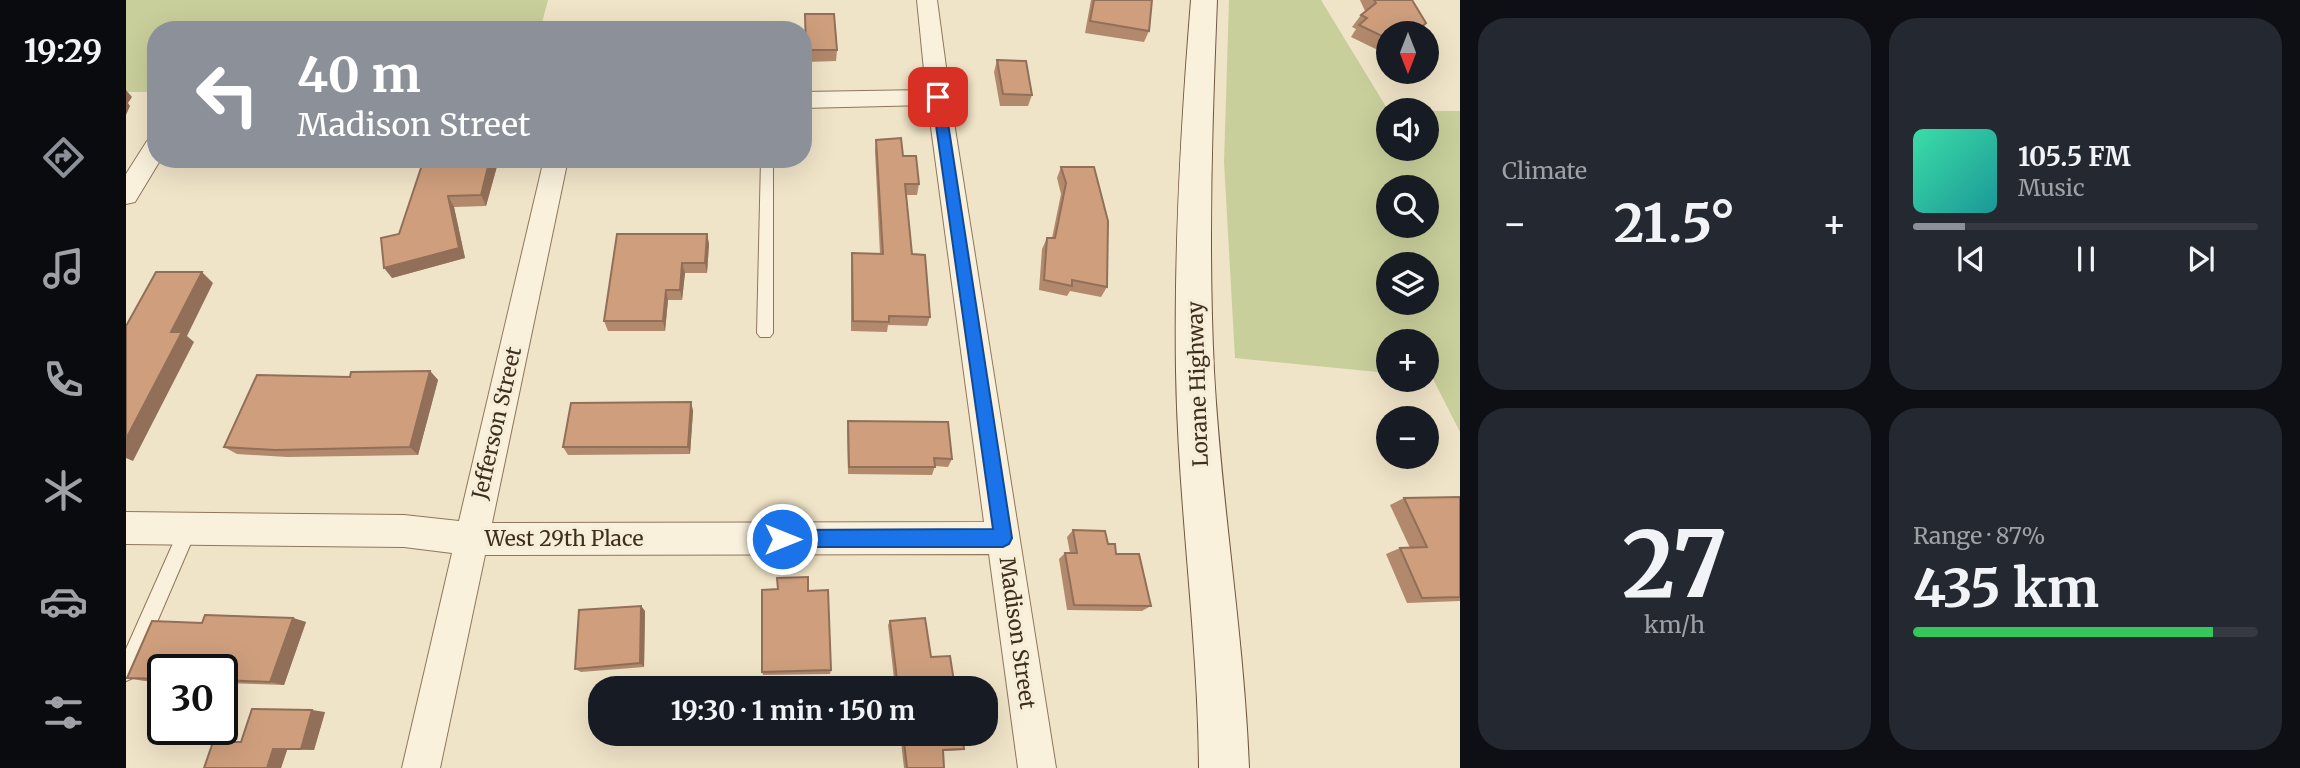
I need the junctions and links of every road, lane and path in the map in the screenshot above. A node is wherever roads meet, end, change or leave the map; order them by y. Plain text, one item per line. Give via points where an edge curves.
1 (927, 0) edge
2 (1204, 0) edge
3 (938, 97) junction
4 (812, 100) edge
5 (144, 153) edge
6 (554, 168) edge
7 (768, 168) edge
8 (126, 195) edge
9 (765, 333) dead end
10 (126, 528) edge
11 (188, 529) junction
12 (1003, 538) junction
13 (471, 539) junction
14 (126, 671) edge
15 (421, 768) edge
16 (1037, 768) edge
17 (1224, 768) edge

1 - 3 street, Madison Street
2 - 17 street, Lorane Highway via 1194,168 1195,371 1222,684
3 - 4 street
3 - 12 street, Madison Street
5 - 8 street
6 - 13 street, Jefferson Street
7 - 9 lane
10 - 11 street, West 29th Place
11 - 13 street, West 29th Place via 404,531
11 - 14 lane
12 - 13 street, West 29th Place
12 - 16 street, Madison Street
13 - 15 street, Jefferson Street

